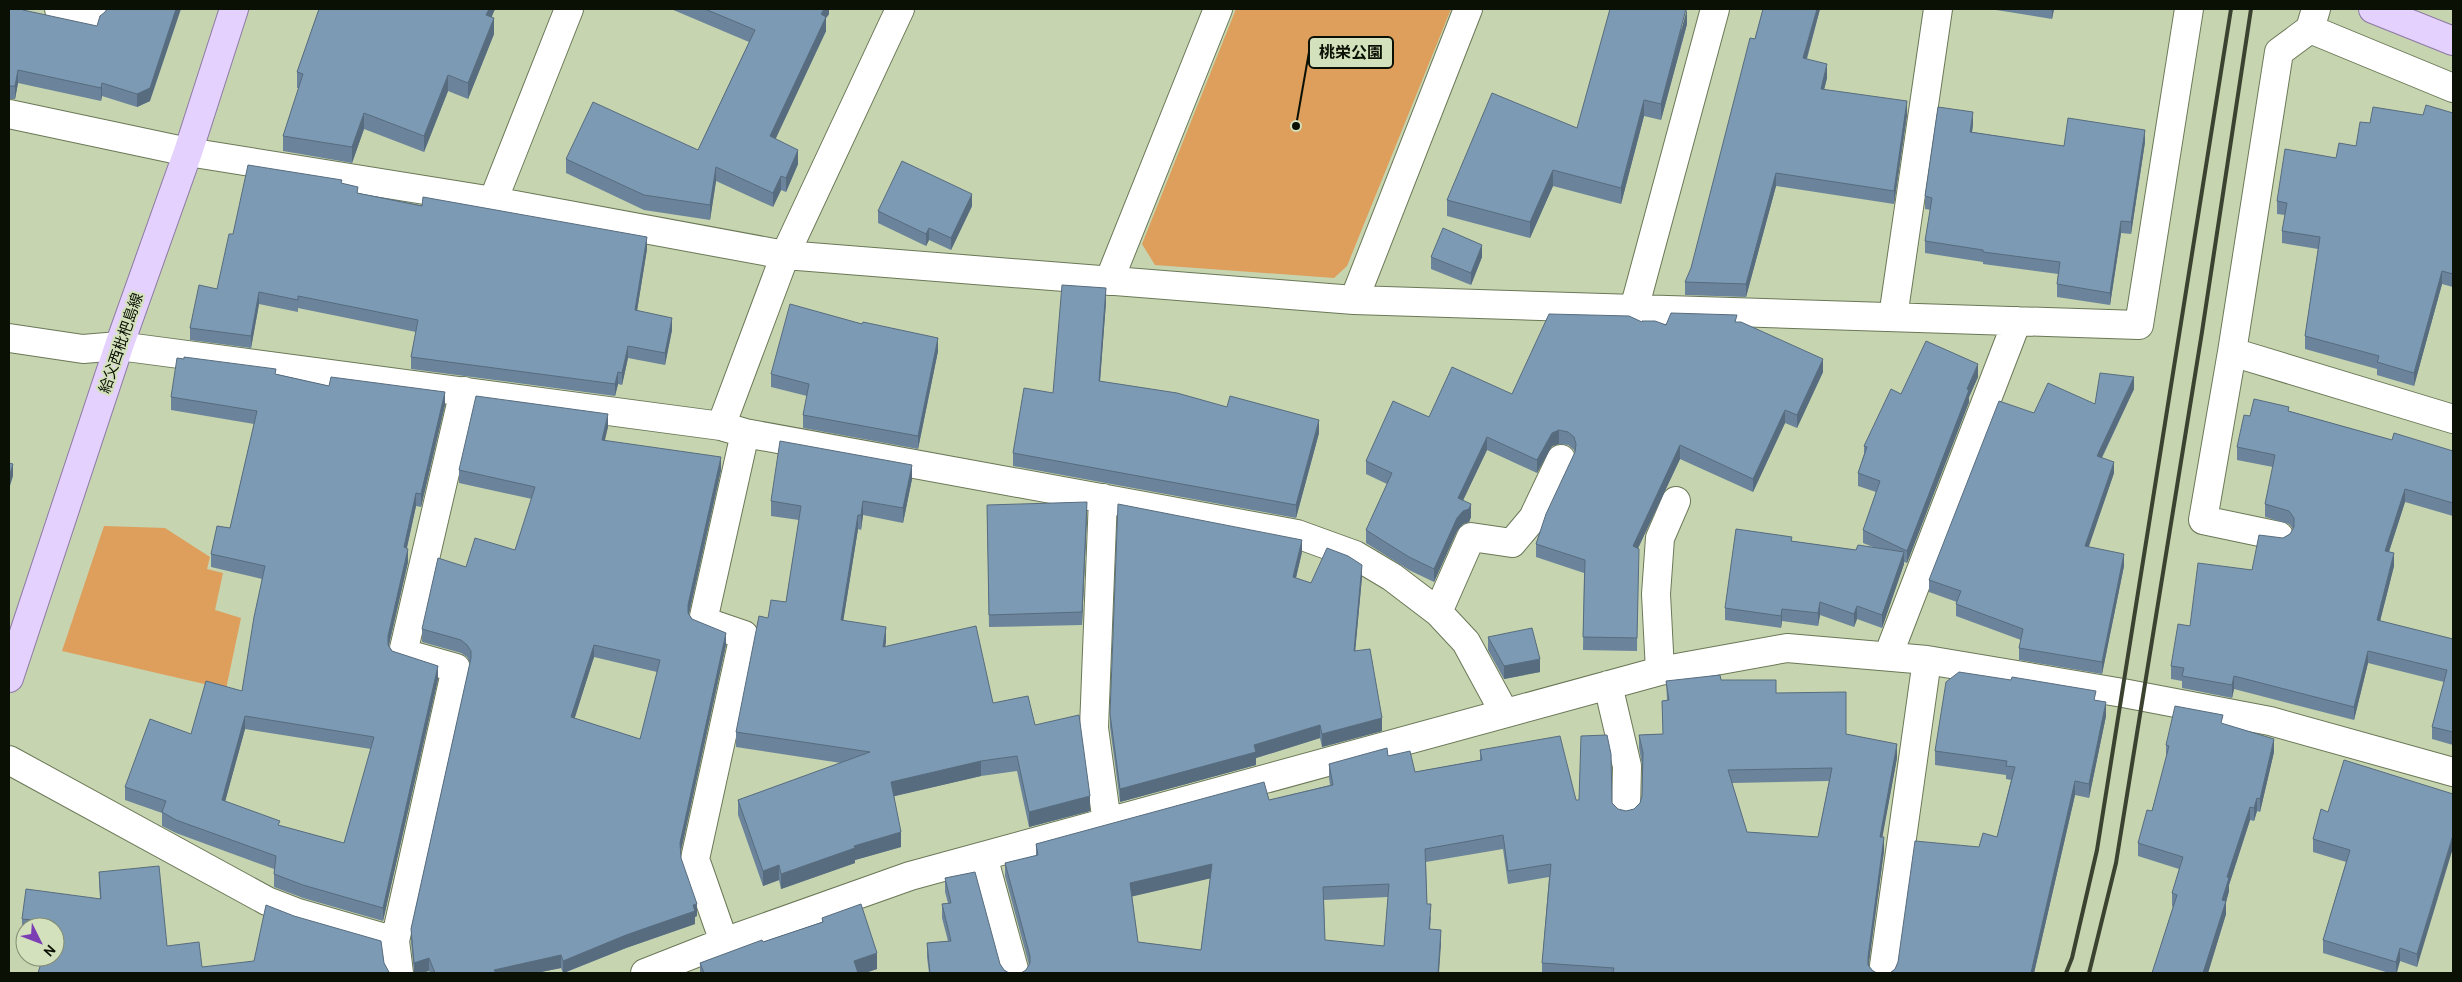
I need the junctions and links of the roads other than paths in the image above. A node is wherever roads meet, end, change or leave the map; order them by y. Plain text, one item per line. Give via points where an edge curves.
1 (58, 9) edge
2 (94, 9) edge
3 (234, 9) edge
4 (569, 9) edge
5 (900, 9) edge
6 (1218, 9) edge
7 (1468, 9) edge
8 (1715, 9) edge
9 (1938, 9) edge
10 (2189, 9) edge
11 (2373, 9) edge
12 (2313, 19) edge
13 (2453, 41) edge
14 (2453, 88) edge
15 (9, 114) edge
16 (188, 152) junction
17 (493, 201) junction
18 (785, 255) junction
19 (1109, 281) junction
20 (1354, 300) junction
21 (1634, 309) junction
22 (1893, 317) junction
23 (2017, 321) junction
24 (9, 338) edge
25 (119, 346) junction
26 (2232, 352) junction
27 (464, 391) junction
28 (2453, 419) edge
29 (733, 430) junction
30 (1561, 459) dead end
31 (1103, 498) junction
32 (1676, 501) dead end
33 (2279, 536) edge
34 (1438, 612) junction
35 (1888, 656) junction
36 (1927, 660) junction
37 (1660, 671) junction
38 (9, 678) edge
39 (1608, 685) junction
40 (1504, 712) junction
41 (9, 760) edge
42 (2453, 772) edge
43 (1626, 809) edge
44 (1107, 822) junction
45 (983, 856) junction
46 (395, 941) junction
47 (724, 942) junction
48 (400, 973) edge
49 (645, 973) edge
50 (1015, 973) edge
51 (1883, 973) edge

1 - 2 street via 93,16
3 - 16 main road, 給父西枇杷島線
4 - 17 street
5 - 18 street
6 - 19 street
7 - 20 street
8 - 21 street
9 - 22 street
10 - 23 street via 2139,325
11 - 13 main road
12 - 14 street
12 - 26 street via 2279,52
15 - 16 street
16 - 17 street
16 - 25 main road, 給父西枇杷島線
17 - 18 street
18 - 19 street
18 - 29 street
19 - 20 street
20 - 21 street
21 - 22 street
22 - 23 street
23 - 35 street
24 - 25 street via 82,349
25 - 27 street
25 - 38 main road, 給父西枇杷島線
26 - 28 street
26 - 33 street via 2203,520
27 - 29 street
27 - 46 street via 403,653 456,668
29 - 31 street
29 - 47 street via 703,621 744,635 695,859
30 - 34 street via 1533,518 1512,543 1471,537
31 - 34 street via 1297,534 1355,555 1392,577
31 - 44 street via 1094,728
32 - 37 street via 1660,538 1656,594
34 - 40 street via 1466,642
35 - 36 street
35 - 37 street via 1787,648
36 - 42 street via 2270,721
36 - 51 street
37 - 39 street
39 - 40 street
39 - 43 street via 1627,766
40 - 44 street
41 - 46 street via 267,901
44 - 45 street
45 - 47 street via 910,876
45 - 50 street
46 - 48 street
47 - 49 street

